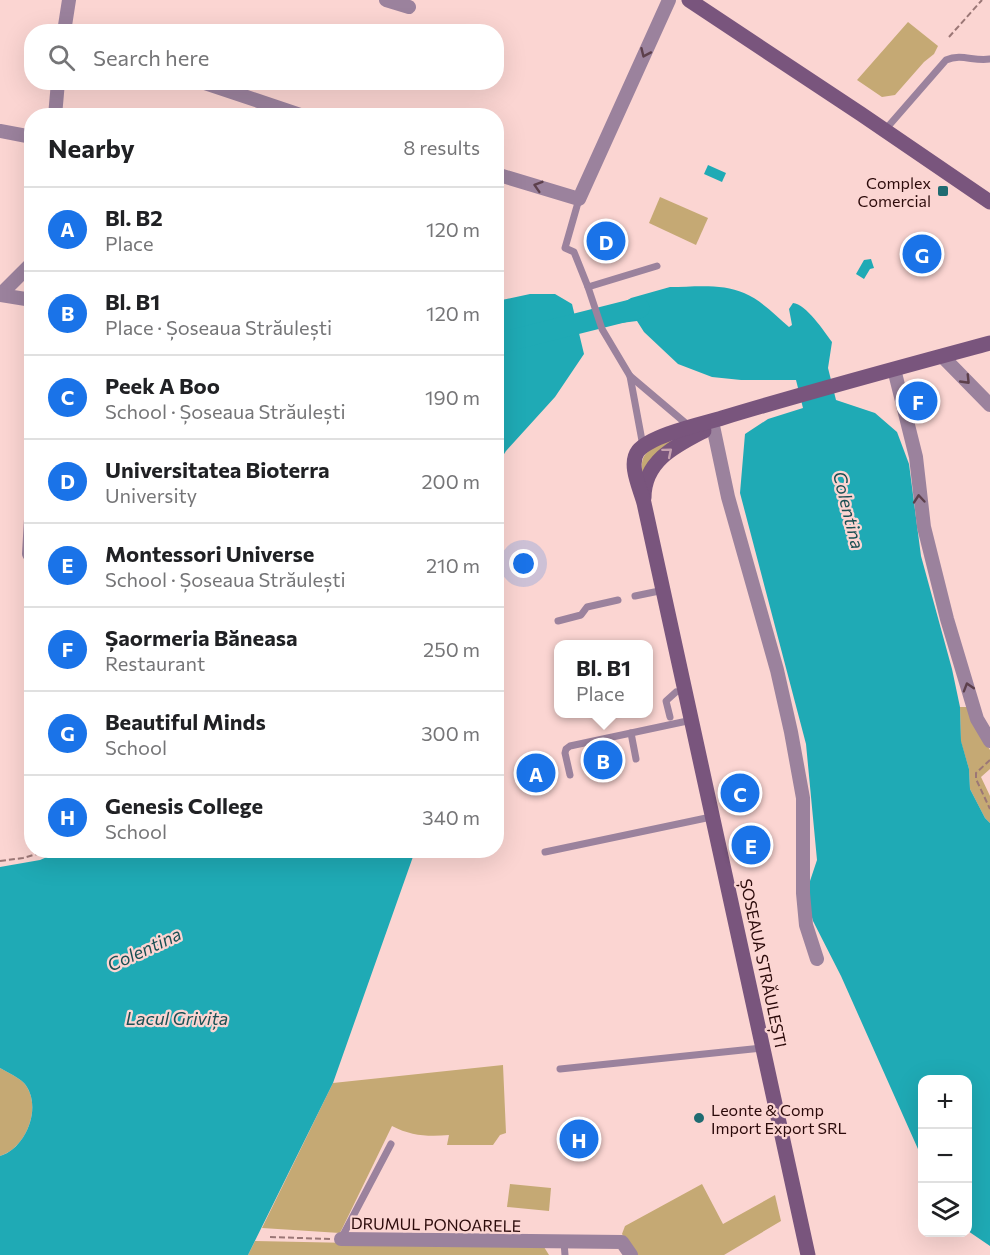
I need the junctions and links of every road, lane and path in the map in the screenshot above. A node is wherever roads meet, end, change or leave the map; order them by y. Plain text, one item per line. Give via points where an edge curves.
1 (69, 0) edge
2 (386, 0) edge
3 (669, 0) edge
4 (689, 0) edge
5 (981, 0) edge
6 (408, 8) edge
7 (65, 24) edge
8 (949, 37) dead end
9 (990, 59) edge
10 (57, 90) edge
11 (226, 90) edge
12 (56, 108) edge
13 (278, 108) edge
14 (885, 130) junction
15 (0, 131) edge
16 (24, 135) edge
17 (504, 176) edge
18 (579, 199) junction
19 (990, 202) edge
20 (657, 266) dead end
21 (24, 271) edge
22 (588, 287) junction
23 (0, 295) edge
24 (24, 299) edge
25 (990, 343) edge
26 (942, 356) junction
27 (894, 369) junction
28 (630, 376) junction
29 (990, 405) edge
30 (741, 412) junction
31 (713, 426) junction
32 (691, 427) junction
33 (643, 446) junction
34 (644, 503) junction
35 (664, 590) junction
36 (635, 596) dead end
37 (618, 600) dead end
38 (558, 621) dead end
39 (676, 692) dead end
40 (670, 717) dead end
41 (693, 720) junction
42 (630, 733) junction
43 (990, 741) edge
44 (636, 759) dead end
45 (990, 759) edge
46 (570, 775) dead end
47 (990, 809) edge
48 (714, 816) junction
49 (545, 852) dead end
50 (24, 858) edge
51 (0, 861) edge
52 (817, 959) dead end
53 (764, 1047) junction
54 (560, 1070) dead end
55 (391, 1144) dead end
56 (270, 1237) dead end
57 (341, 1239) junction
58 (564, 1249) edge
59 (631, 1255) edge
60 (808, 1255) edge

1 - 7 street
2 - 6 street
3 -> 18 street
4 - 14 street
5 - 8 path
9 - 14 lane via 960,56 946,60
10 - 12 street
11 - 13 street
14 - 19 street
15 - 16 street
18 -> 17 street
18 - 22 lane via 565,248 574,252
20 - 22 lane
21 - 23 street
22 - 28 lane via 602,329
23 - 24 street
25 - 26 street
26 - 27 street
26 -> 29 street
27 - 30 street
43 -> 27 street via 977,719 935,573 920,510 916,457
28 - 32 lane
28 - 33 lane
30 - 31 street
30 - 32 street
34 -> 31 street via 646,480 658,461 669,449
31 - 52 street via 728,497 792,732 802,798 802,893 806,925
32 - 33 street
33 - 34 street, ȘOSEAUA STRĂULEȘTI via 634,465
34 - 35 street, ȘOSEAUA STRĂULEȘTI
35 - 36 lane
35 - 41 street, ȘOSEAUA STRĂULEȘTI
37 - 38 lane via 587,607 581,615
39 - 40 lane via 666,701
41 - 42 lane
41 - 48 street, ȘOSEAUA STRĂULEȘTI
42 - 44 lane
42 - 46 lane via 570,746 565,753
45 - 47 path via 976,778
48 - 49 lane
48 - 53 street, ȘOSEAUA STRĂULEȘTI
50 - 51 path
53 - 54 lane
53 - 60 street, ȘOSEAUA STRĂULEȘTI
55 - 57 lane, DRUMUL PONOARELE
56 - 57 path
57 - 58 street, DRUMUL PONOARELE via 462,1235
58 - 59 street, DRUMUL PONOARELE via 622,1242

